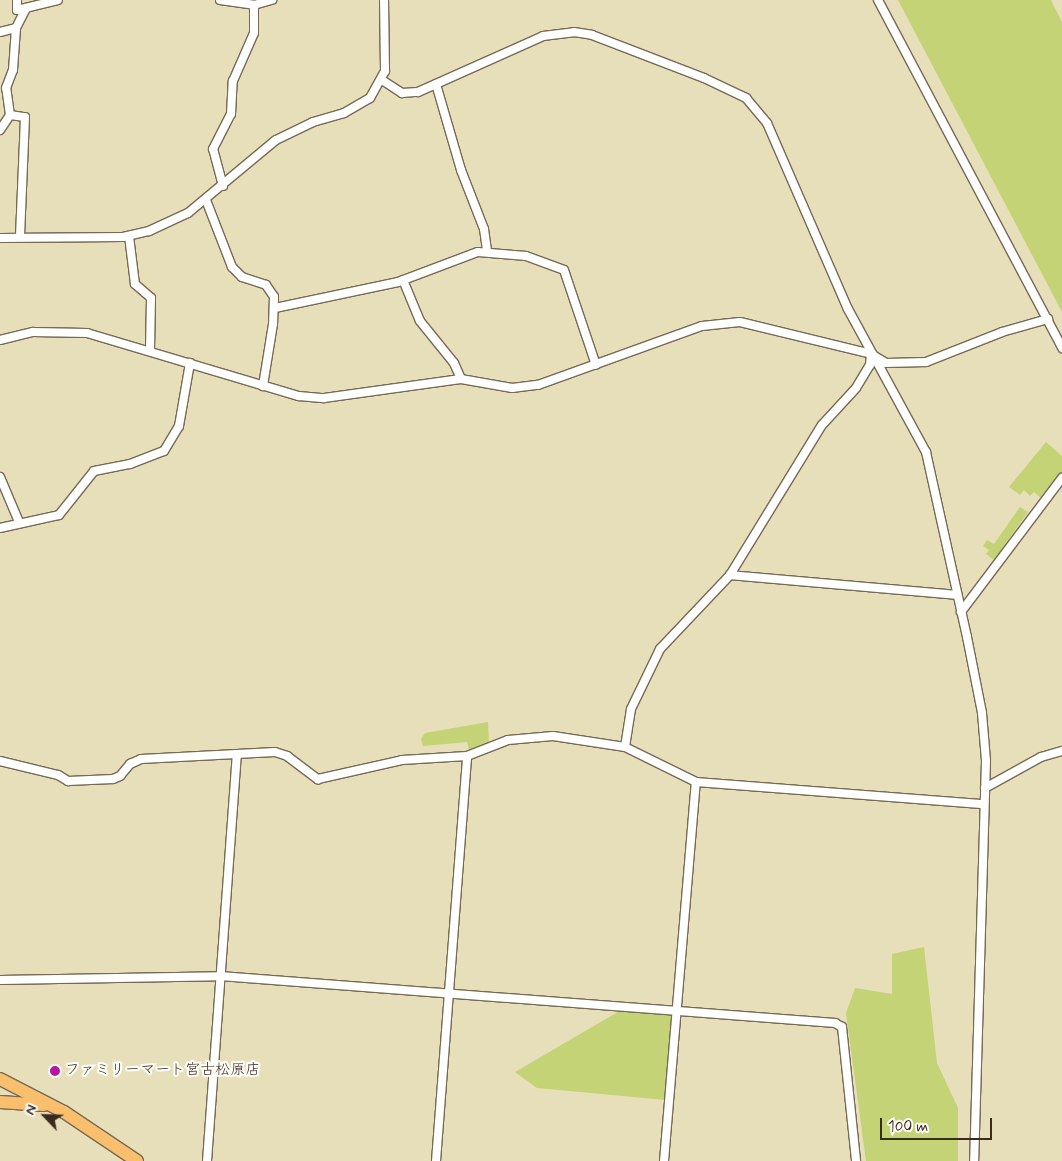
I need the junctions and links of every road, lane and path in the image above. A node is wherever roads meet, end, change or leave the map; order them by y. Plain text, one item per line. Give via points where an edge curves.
1 (17, 0) edge
2 (58, 0) edge
3 (220, 0) edge
4 (272, 0) edge
5 (384, 0) edge
6 (878, 0) edge
7 (254, 6) junction
8 (26, 8) junction
9 (16, 28) junction
10 (0, 32) edge
11 (382, 80) junction
12 (436, 84) junction
13 (10, 114) junction
14 (0, 130) edge
15 (223, 186) junction
16 (206, 200) junction
17 (129, 236) junction
18 (0, 238) edge
19 (20, 238) junction
20 (487, 251) junction
21 (403, 280) junction
22 (274, 308) junction
23 (1048, 319) junction
24 (0, 340) edge
25 (1062, 348) edge
26 (150, 351) junction
27 (871, 354) junction
28 (190, 363) junction
29 (596, 365) junction
30 (461, 379) junction
31 (262, 386) junction
32 (0, 477) edge
33 (1062, 478) edge
34 (20, 522) junction
35 (0, 528) edge
36 (730, 575) junction
37 (958, 595) junction
38 (961, 612) junction
39 (625, 747) junction
40 (1062, 751) edge
41 (237, 754) junction
42 (467, 756) junction
43 (0, 761) edge
44 (696, 782) junction
45 (985, 788) junction
46 (984, 804) junction
47 (220, 976) junction
48 (0, 980) edge
49 (448, 993) junction
50 (677, 1010) junction
51 (0, 1079) edge
52 (0, 1102) edge
53 (54, 1106) junction
54 (137, 1161) edge
55 (206, 1161) edge
56 (436, 1161) edge
57 (664, 1161) edge
58 (856, 1161) edge
59 (974, 1161) edge

1 - 8 street via 18,10
2 - 8 street
3 - 7 street
4 - 7 street
5 - 11 street via 387,59
6 - 23 street
7 - 15 street via 254,33 233,81 231,114 214,149
8 - 9 street
9 - 10 street
9 - 13 street via 13,70 6,88
11 - 12 street via 402,93 411,94
11 - 15 street via 370,98 352,109 312,122 276,140
12 - 20 street via 461,170 484,229
12 - 27 street via 543,36 574,32 592,35 704,78 746,98 767,123 811,230
13 - 14 street
13 - 19 street via 25,117 27,124
15 - 16 street
16 - 17 street via 162,226
16 - 22 street via 232,267 242,277 266,285 271,290
17 - 19 street
17 - 26 street via 135,284 151,298
18 - 19 street
20 - 21 street
20 - 29 street via 526,256 564,270
21 - 22 street
21 - 30 street via 420,321 454,362
22 - 31 street
23 - 25 street
23 - 27 street via 1002,332 926,362 886,362
24 - 26 street via 33,332 75,332
26 - 28 street
27 - 29 street via 740,322 702,326
27 - 36 street via 870,365 856,388 822,425
27 - 37 street via 926,452
28 - 31 street
28 - 34 street via 179,426 164,451 151,458 94,471 59,515
29 - 30 street via 538,385 512,388
30 - 31 street via 324,398 299,396
32 - 34 street
33 - 38 street
34 - 35 street
36 - 37 street
36 - 39 street via 660,649 631,709
37 - 38 street
38 - 45 street via 985,735
39 - 42 street via 553,736 532,737 508,740
39 - 44 street
40 - 45 street via 1041,757
41 - 42 street via 275,752 287,756 318,780 402,760
41 - 43 street via 141,760 130,764 113,779 68,781 58,775
41 - 47 street
42 - 49 street
44 - 46 street
44 - 50 street
45 - 46 street
46 - 59 street
47 - 48 street
47 - 49 street
47 - 55 street
49 - 50 street
49 - 56 street
50 - 57 street
50 - 58 street via 840,1024
51 - 53 highway
52 - 53 highway
53 - 54 highway

